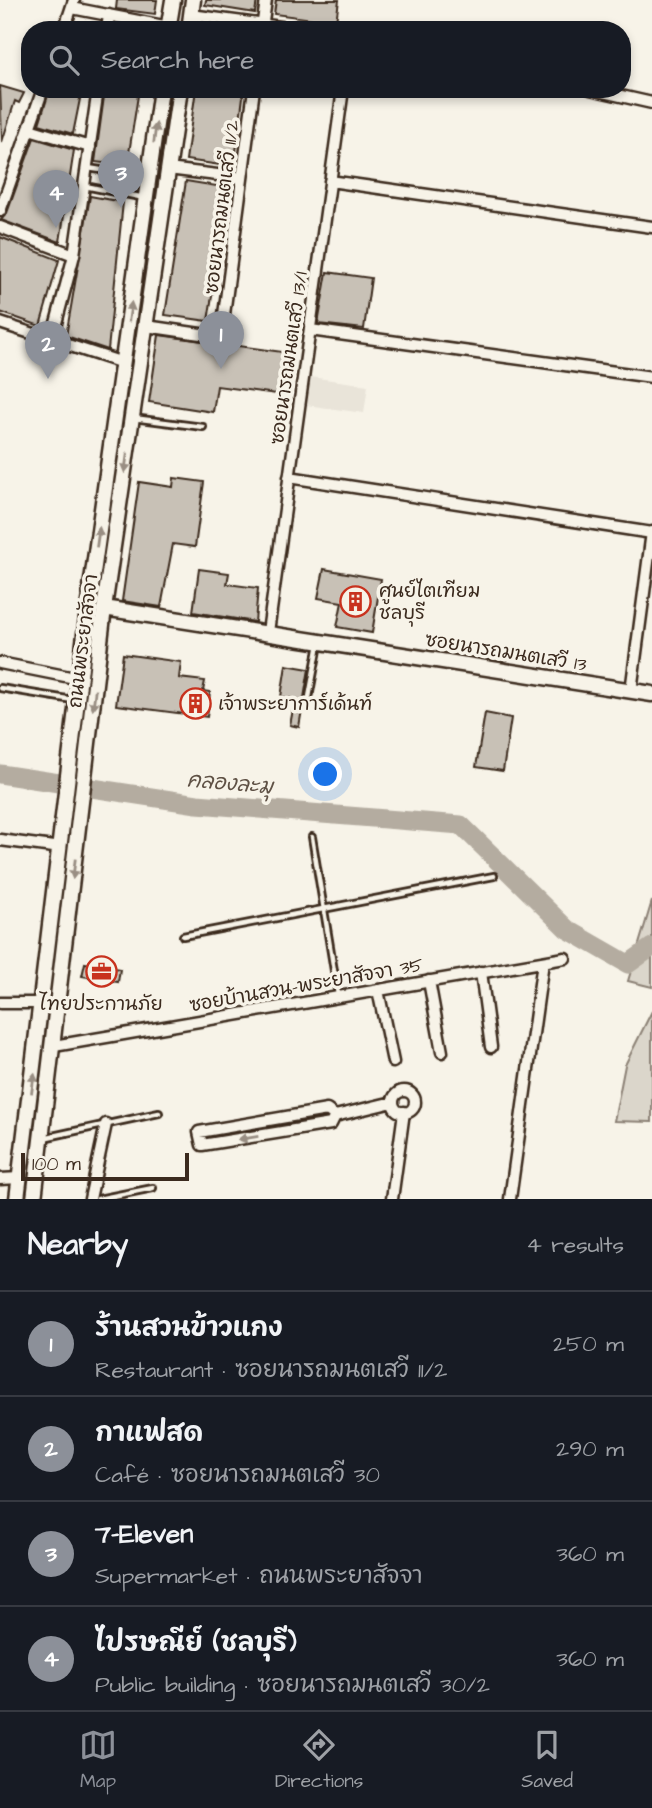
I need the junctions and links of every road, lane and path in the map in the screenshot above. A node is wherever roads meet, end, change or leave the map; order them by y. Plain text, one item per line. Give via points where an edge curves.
1 (173, 0) edge
2 (193, 0) edge
3 (266, 0) edge
4 (73, 4) edge
5 (109, 15) junction
6 (67, 21) edge
7 (108, 21) edge
8 (137, 21) edge
9 (170, 21) edge
10 (190, 21) edge
11 (263, 21) edge
12 (40, 98) edge
13 (97, 98) edge
14 (159, 98) edge
15 (179, 98) edge
16 (253, 98) edge
17 (342, 98) edge
18 (630, 98) edge
19 (652, 103) edge
20 (29, 129) junction
21 (90, 147) junction
22 (88, 167) junction
23 (168, 169) junction
24 (149, 178) junction
25 (242, 178) junction
26 (330, 181) junction
27 (84, 186) junction
28 (146, 198) junction
29 (0, 211) edge
30 (0, 227) edge
31 (652, 227) edge
32 (74, 255) junction
33 (0, 323) edge
34 (146, 326) junction
35 (310, 330) junction
36 (51, 342) junction
37 (122, 363) junction
38 (652, 377) edge
39 (132, 418) junction
40 (203, 427) dead end
41 (289, 477) junction
42 (652, 532) edge
43 (104, 608) junction
44 (268, 632) junction
45 (320, 640) junction
46 (0, 663) edge
47 (80, 679) junction
48 (0, 688) edge
49 (631, 691) junction
50 (652, 694) edge
51 (77, 700) junction
52 (307, 708) dead end
53 (312, 837) dead end
54 (0, 840) edge
55 (61, 848) junction
56 (494, 876) dead end
57 (323, 909) junction
58 (183, 936) dead end
59 (565, 958) dead end
60 (543, 962) junction
61 (481, 972) junction
62 (429, 981) junction
63 (378, 990) junction
64 (338, 997) junction
65 (0, 1003) edge
66 (42, 1003) junction
67 (54, 1046) junction
68 (491, 1047) dead end
69 (442, 1052) dead end
70 (393, 1062) dead end
71 (393, 1102) junction
72 (29, 1109) junction
73 (46, 1110) junction
74 (404, 1112) junction
75 (159, 1113) dead end
76 (335, 1116) junction
77 (280, 1118) junction
78 (106, 1124) junction
79 (282, 1132) junction
80 (42, 1138) junction
81 (20, 1178) junction
82 (0, 1179) edge
83 (153, 1188) dead end
84 (17, 1199) edge
85 (34, 1199) edge
86 (90, 1199) edge
87 (98, 1199) edge
88 (392, 1199) edge
89 (510, 1199) edge

1 - 9 main road
2 - 10 main road
3 - 11 street
4 - 5 street
4 - 6 street
5 - 7 street
5 - 8 street
12 - 20 street
13 - 21 street
24 -> 14 main road, ถนนพระยาสัจจา
15 - 23 main road, ถนนพระยาสัจจา
16 - 25 street, ซอยนารถมนตเสวี 11/2
17 - 26 street, ซอยนารถมนตเสวี 13/1
18 - 19 street
20 - 21 street
20 - 29 street
21 - 22 street
22 - 24 lane
22 - 27 street
23 - 25 street
23 - 34 main road, ถนนพระยาสัจจา
24 - 28 main road, ถนนพระยาสัจจา
25 - 34 street, ซอยนารถมนตเสวี 11/2 via 222,337
26 - 31 street
26 - 35 street, ซอยนารถมนตเสวี 13/1
27 - 28 lane
27 - 32 street
37 -> 28 main road, ถนนพระยาสัจจา
30 - 32 street
32 - 36 street
33 - 36 street
34 - 39 main road, ถนนพระยาสัจจา
35 - 38 street
35 - 41 street, ซอยนารถมนตเสวี 13/1
36 - 37 street
47 -> 37 main road, ถนนพระยาสัจจา
39 - 40 lane
39 -> 43 main road, ถนนพระยาสัจจา
41 - 42 street
41 - 44 street, ซอยนารถมนตเสวี 13/1
42 - 49 street
43 - 44 main road, ซอยนารถมนตเสวี 13
43 -> 67 main road, ถนนพระยาสัจจา
44 - 45 main road, ซอยนารถมนตเสวี 13
45 - 49 main road, ซอยนารถมนตเสวี 13
45 - 52 lane
46 - 47 street
47 - 51 main road, ถนนพระยาสัจจา
48 - 51 lane
49 - 50 main road, ซอยนารถมนตเสวี 13
51 - 55 main road, ถนนพระยาสัจจา
53 - 57 lane
54 - 55 street
55 - 66 main road, ถนนพระยาสัจจา
56 - 57 lane
57 - 58 lane
57 - 64 lane
59 - 60 street, ซอยบ้านสวน-พระยาสัจจา 35
60 - 61 street, ซอยบ้านสวน-พระยาสัจจา 35
60 - 89 street
61 - 62 street, ซอยบ้านสวน-พระยาสัจจา 35
61 - 68 street
62 - 63 street, ซอยบ้านสวน-พระยาสัจจา 35
62 - 69 street
63 - 64 street, ซอยบ้านสวน-พระยาสัจจา 35
63 - 70 street
64 - 67 street, ซอยบ้านสวน-พระยาสัจจา 35
65 - 66 street
72 -> 66 main road, ถนนพระยาสัจจา
67 - 73 main road, ถนนพระยาสัจจา
71 - 74 street
71 - 74 street via 398,1093 412,1094 415,1105
71 - 76 street
72 - 73 main road
72 - 81 main road, ถนนพระยาสัจจา
73 - 80 main road, ถนนพระยาสัจจา
74 - 88 street
75 - 78 lane
76 - 77 street via 327,1110
76 - 79 street via 331,1124
77 - 79 street
79 -> 77 street via 202,1145 199,1132
78 - 80 lane
78 - 86 street
80 - 85 main road, ถนนพระยาสัจจา
81 - 82 street
81 - 84 main road, ถนนพระยาสัจจา
83 - 87 lane

